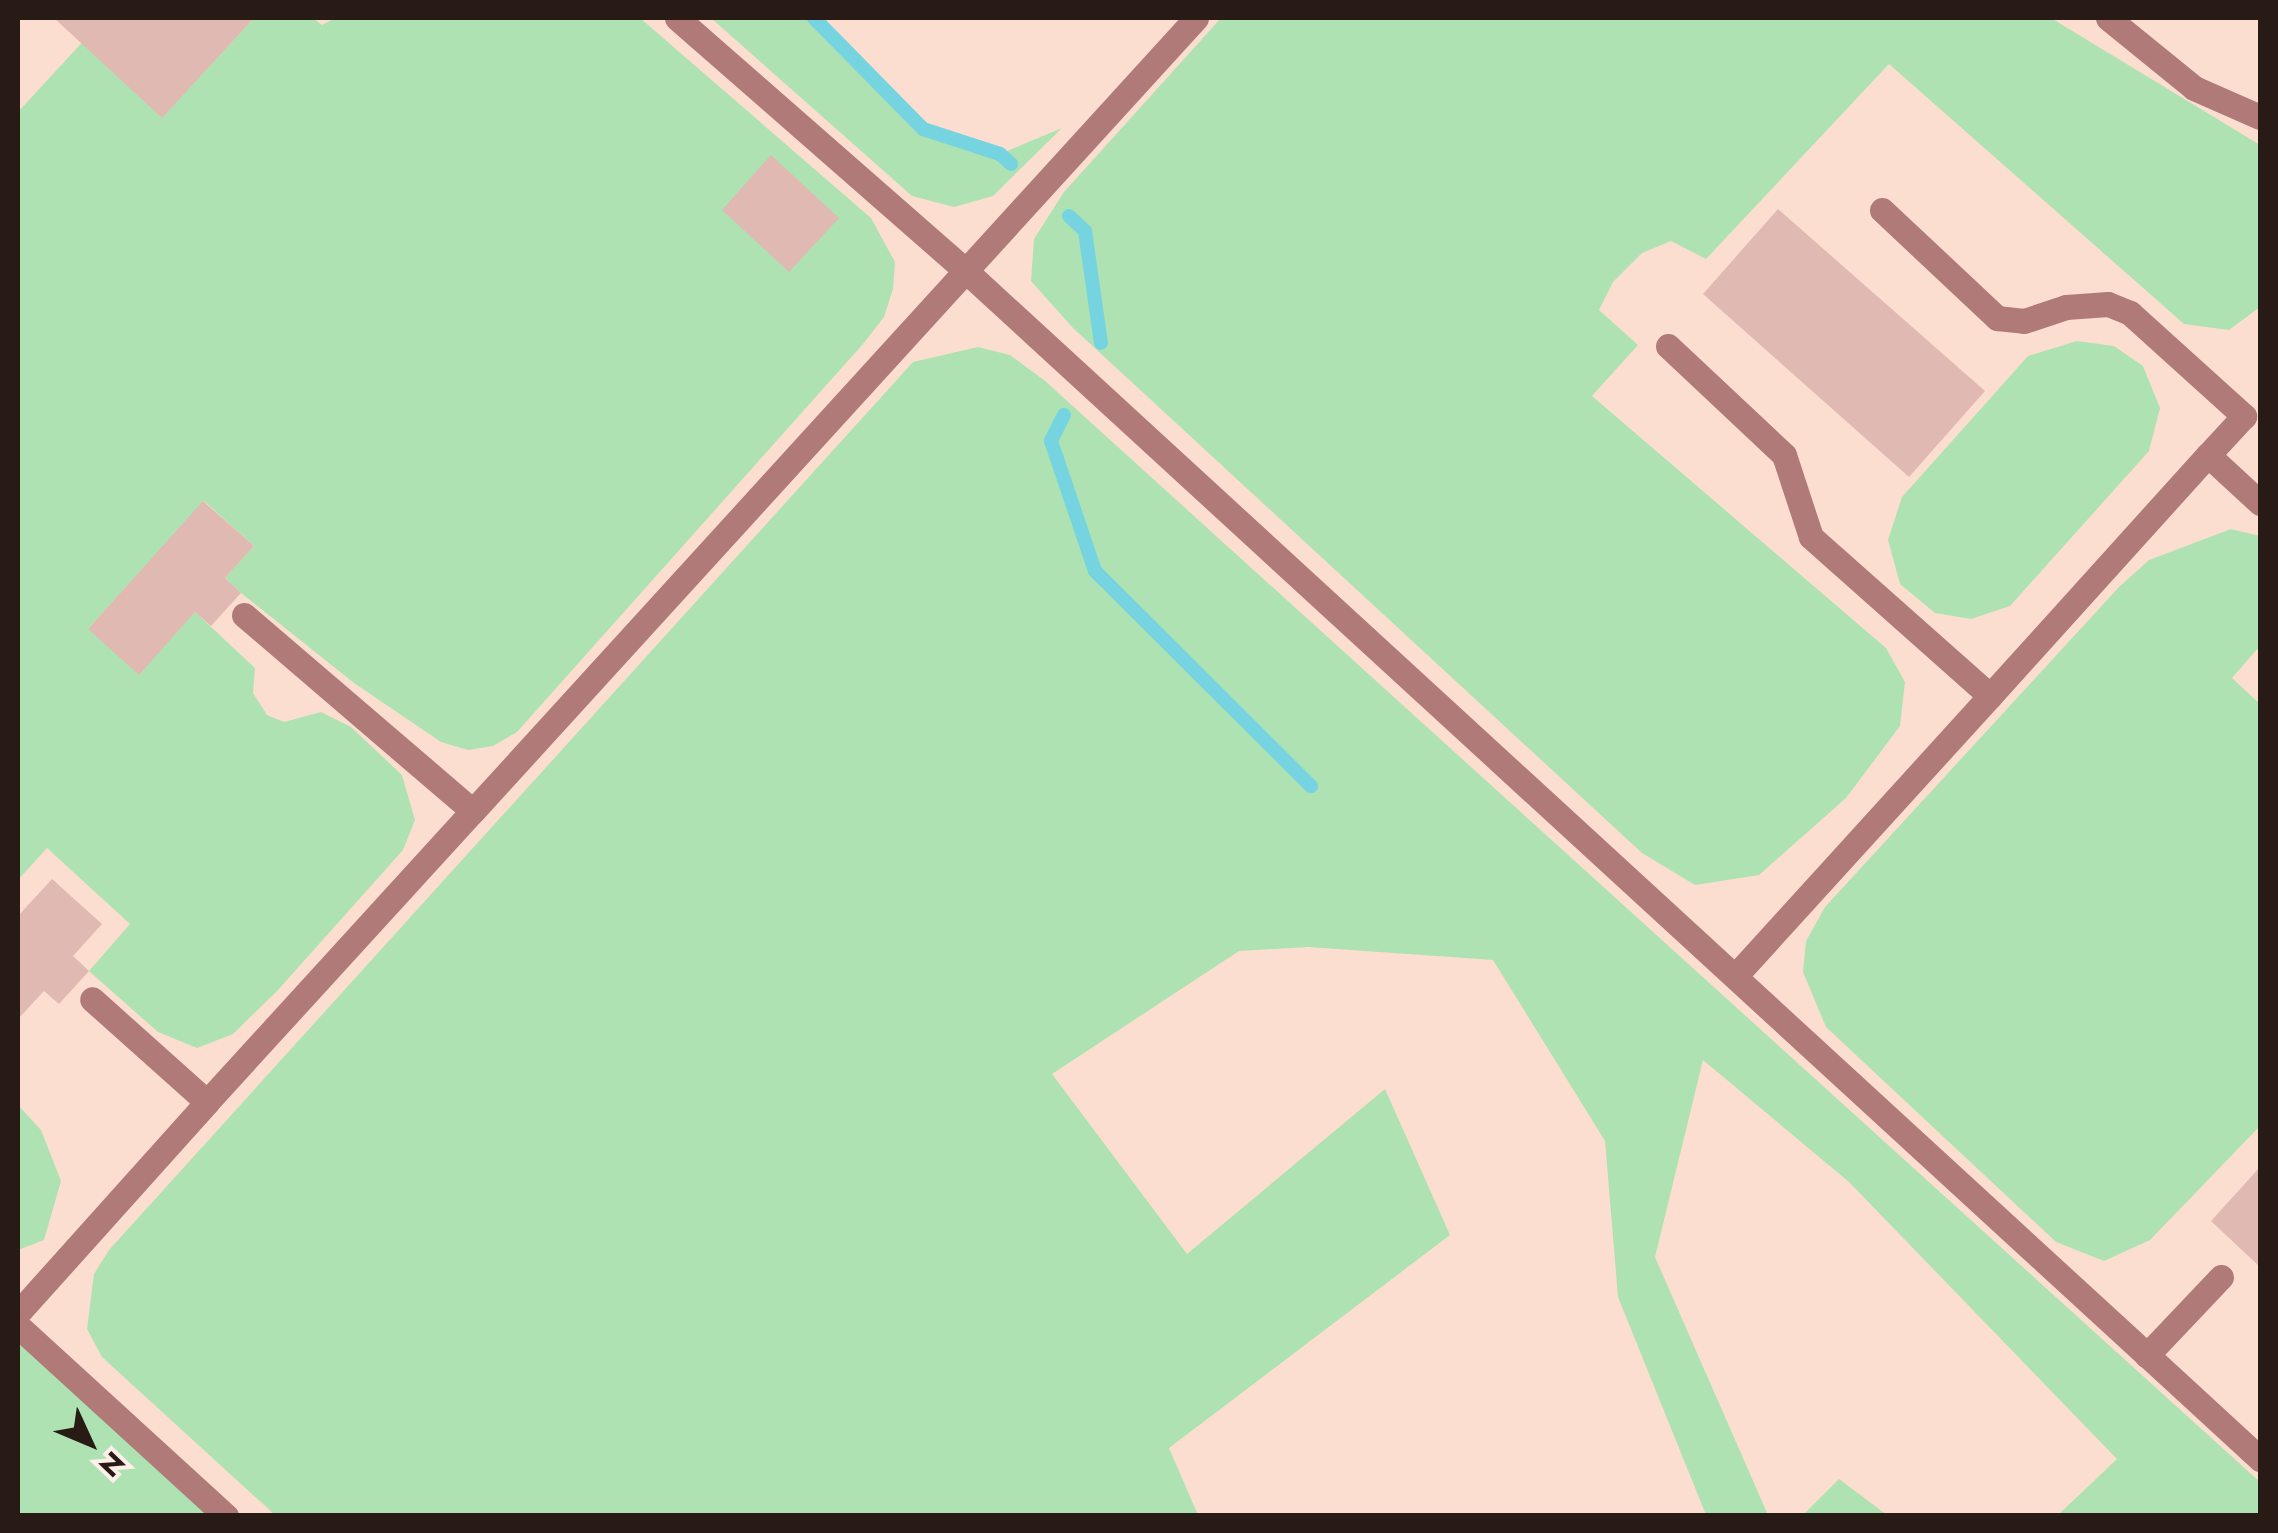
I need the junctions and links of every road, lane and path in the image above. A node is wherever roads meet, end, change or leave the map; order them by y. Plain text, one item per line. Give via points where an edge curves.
1 (677, 18) edge
2 (1196, 18) edge
3 (2108, 18) edge
4 (2260, 117) edge
5 (1882, 210) dead end
6 (967, 272) junction
7 (1668, 346) dead end
8 (2252, 407) edge
9 (2208, 456) junction
10 (2260, 503) edge
11 (244, 615) dead end
12 (1990, 696) junction
13 (473, 811) junction
14 (1737, 974) junction
15 (92, 999) dead end
16 (208, 1102) junction
17 (2221, 1277) dead end
18 (18, 1313) edge
19 (18, 1326) edge
20 (2147, 1355) junction
21 (2260, 1459) edge
22 (226, 1516) edge

1 - 6 lane
2 - 6 lane
3 - 4 lane via 2194,88
5 - 8 lane via 1997,318 2024,320 2108,304 2130,312
6 - 13 lane
6 - 14 lane
7 - 12 lane via 1784,455 1810,537
8 - 9 lane
9 - 10 lane
9 - 12 lane
11 - 13 lane
12 - 14 lane
13 - 16 lane
14 - 20 lane
15 - 16 lane
16 - 18 lane
17 - 20 lane
19 - 22 lane
20 - 21 lane

